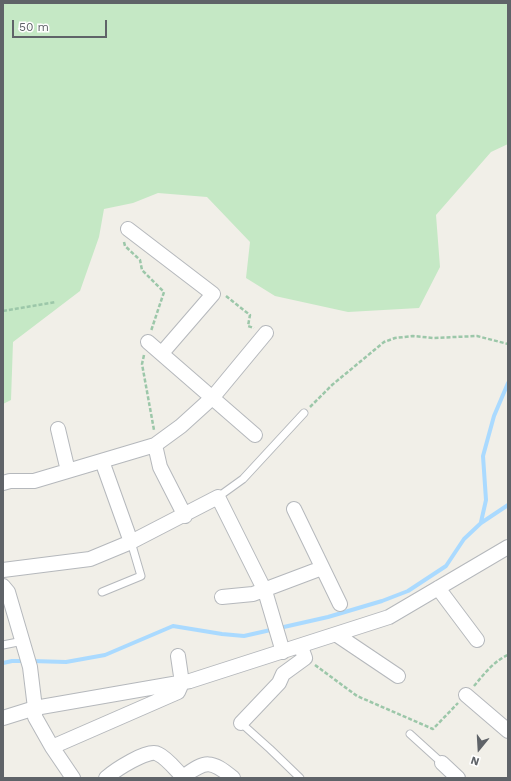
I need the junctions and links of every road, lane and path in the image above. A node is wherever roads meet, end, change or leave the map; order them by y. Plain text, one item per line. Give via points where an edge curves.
1 (128, 229) dead end
2 (213, 294) junction
3 (56, 302) dead end
4 (3, 311) edge
5 (266, 333) joint
6 (148, 342) dead end
7 (508, 344) edge
8 (162, 353) junction
9 (213, 397) junction
10 (304, 413) joint
11 (58, 429) dead end
12 (255, 434) dead end
13 (155, 445) junction
14 (102, 461) junction
15 (68, 471) junction
16 (3, 483) edge
17 (218, 497) junction
18 (294, 509) dead end
19 (185, 516) junction
20 (131, 542) junction
21 (508, 547) edge
22 (322, 568) junction
23 (3, 570) edge
24 (3, 586) edge
25 (438, 588) junction
26 (265, 590) junction
27 (102, 592) dead end
28 (222, 597) dead end
29 (340, 604) dead end
30 (337, 635) junction
31 (477, 640) dead end
32 (3, 645) edge
33 (24, 647) junction
34 (283, 652) junction
35 (303, 652) junction
36 (508, 655) edge
37 (178, 656) dead end
38 (398, 676) dead end
39 (182, 683) junction
40 (466, 695) junction
41 (35, 708) junction
42 (3, 718) edge
43 (241, 723) joint
44 (508, 731) edge
45 (410, 734) dead end
46 (52, 748) junction
47 (442, 763) joint
48 (182, 777) edge
49 (73, 778) edge
50 (106, 778) edge
51 (233, 778) edge
52 (300, 778) edge
53 (458, 778) edge

1 - 2 street
2 - 5 path via 221,293 250,315 248,326
2 - 8 street
3 - 4 path
5 - 9 street
6 - 8 street
7 - 10 path via 477,336 395,338 384,342 367,356
8 - 9 street
9 - 12 street
9 - 13 street
10 - 17 lane via 243,479
11 - 15 street
13 - 14 street
13 - 19 street via 160,467
14 - 15 street
14 - 20 street
15 - 16 street via 34,481
17 - 19 street
17 - 26 street
18 - 22 street
19 - 20 street
20 - 23 street via 90,560
20 - 27 lane via 141,576
21 - 25 street
22 - 26 street
22 - 29 street
24 - 33 street via 8,592
25 - 30 street via 389,617
25 - 31 street
26 - 28 street
26 - 34 street
30 - 35 street
30 - 38 street
32 - 33 lane
33 - 41 street via 30,666
34 - 35 street
34 - 39 street
35 - 40 path via 357,696 433,729
35 - 43 street via 279,683
36 - 40 path via 496,660
37 - 39 street
39 - 41 street
39 - 46 street via 178,692
40 - 44 street
41 - 42 street
41 - 46 street via 35,717
43 - 52 lane
45 - 47 lane
46 - 49 street
47 - 53 street
48 - 50 street via 158,753 149,752
48 - 51 street via 207,763 220,767

